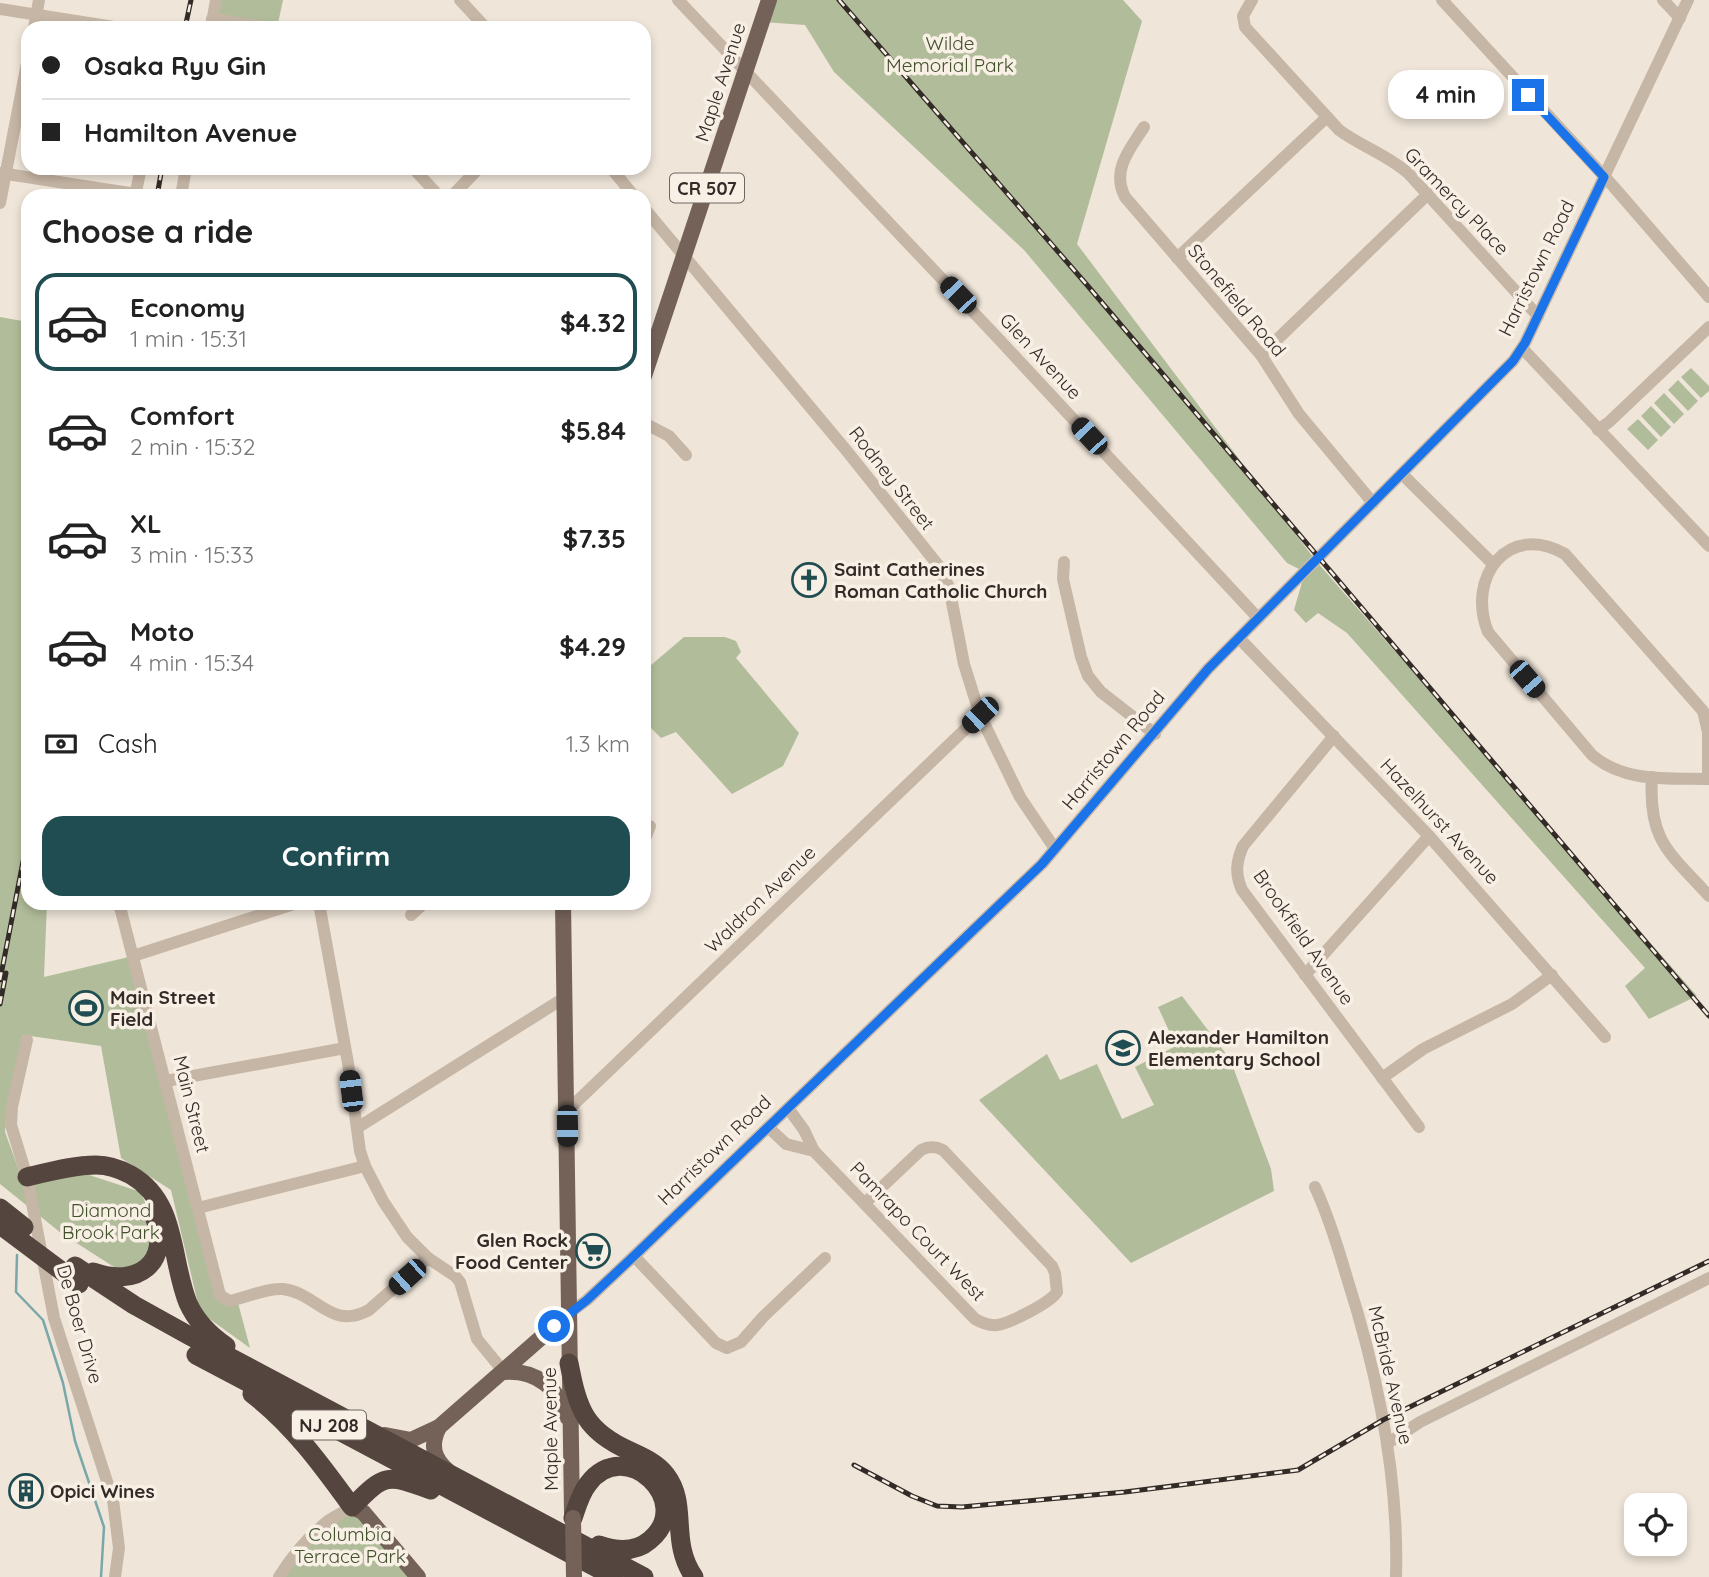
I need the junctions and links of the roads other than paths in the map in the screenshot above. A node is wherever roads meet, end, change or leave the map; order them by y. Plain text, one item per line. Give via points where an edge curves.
1 (39, 0) edge
2 (216, 0) edge
3 (460, 0) edge
4 (678, 0) edge
5 (769, 0) edge
6 (1252, 0) edge
7 (1442, 0) edge
8 (1663, 0) edge
9 (1688, 0) edge
10 (0, 9) edge
11 (1680, 18) junction
12 (35, 21) edge
13 (212, 21) edge
14 (480, 21) edge
15 (746, 72) junction
16 (21, 90) edge
17 (1327, 117) junction
18 (1144, 127) dead end
19 (3, 173) edge
20 (420, 175) edge
21 (472, 175) edge
22 (617, 175) edge
23 (1604, 177) junction
24 (100, 189) edge
25 (433, 189) edge
26 (459, 189) edge
27 (628, 189) edge
28 (1428, 194) junction
29 (0, 203) edge
30 (651, 217) edge
31 (685, 258) junction
32 (1177, 258) junction
33 (1709, 297) edge
34 (1538, 316) junction
35 (1709, 327) edge
36 (1522, 348) junction
37 (1261, 355) junction
38 (651, 356) edge
39 (651, 426) edge
40 (1598, 430) junction
41 (686, 456) dead end
42 (1402, 474) junction
43 (1373, 503) junction
44 (1709, 546) edge
45 (1064, 562) dead end
46 (1493, 564) junction
47 (1258, 618) junction
48 (1239, 638) junction
49 (980, 715) junction
50 (1155, 734) junction
51 (1334, 736) junction
52 (1652, 777) junction
53 (1708, 779) edge
54 (1429, 836) junction
55 (1055, 849) junction
56 (1709, 896) edge
57 (121, 910) edge
58 (275, 910) edge
59 (320, 910) edge
60 (416, 910) edge
61 (563, 910) edge
62 (411, 915) dead end
63 (133, 956) junction
64 (1305, 975) junction
65 (1552, 975) junction
66 (564, 998) junction
67 (1605, 1037) dead end
68 (27, 1040) dead end
69 (345, 1048) junction
70 (1382, 1078) junction
71 (166, 1081) junction
72 (788, 1108) junction
73 (567, 1111) junction
74 (768, 1127) junction
75 (1419, 1127) dead end
76 (357, 1128) junction
77 (814, 1151) junction
78 (365, 1166) junction
79 (28, 1182) junction
80 (1315, 1188) dead end
81 (865, 1203) junction
82 (198, 1208) junction
83 (0, 1209) edge
84 (0, 1225) edge
85 (634, 1256) junction
86 (428, 1258) junction
87 (825, 1258) dead end
88 (77, 1275) junction
89 (1709, 1278) edge
90 (568, 1314) junction
91 (181, 1346) junction
92 (569, 1363) junction
93 (504, 1372) junction
94 (279, 1383) junction
95 (439, 1427) junction
96 (570, 1428) junction
97 (366, 1429) junction
98 (1388, 1443) junction
99 (454, 1476) junction
100 (477, 1504) junction
101 (352, 1507) junction
102 (573, 1518) junction
103 (538, 1520) junction
104 (555, 1545) junction
105 (115, 1577) edge
106 (279, 1577) edge
107 (418, 1577) edge
108 (574, 1577) edge
109 (607, 1577) edge
110 (614, 1577) edge
111 (645, 1577) edge
112 (694, 1577) edge
113 (1396, 1577) edge

1 - 12 street
2 - 13 street
3 - 14 street
4 - 15 street, Glen Avenue
5 - 15 main road, Maple Avenue / CR 507
6 - 17 street, Gramercy Place via 1242,16 1245,27
7 - 23 street
8 - 11 street
9 - 11 street, Harristown Road
10 - 12 street
11 - 23 street, Harristown Road
15 - 31 main road, Maple Avenue / CR 507
15 - 47 street, Glen Avenue
16 - 19 street
17 - 28 street, Gramercy Place via 1354,141 1393,160
17 - 32 street
18 - 32 street, Stonefield Road via 1121,164 1121,189
19 - 24 street
19 - 29 street
20 - 25 street
21 - 26 street
22 - 27 street
23 - 33 street
23 - 34 street, Harristown Road
28 - 34 street, Gramercy Place
28 - 37 street
30 - 31 street, Rodney Street
31 - 38 main road, Maple Avenue / CR 507
31 - 49 street, Rodney Street via 938,565 949,587 964,664
32 - 37 street, Stonefield Road
34 - 36 street, Harristown Road
35 - 40 street
36 - 40 street
36 - 42 street, Harristown Road
37 - 43 street, Stonefield Road via 1299,414
39 - 41 street via 670,436
40 - 44 street
42 - 43 street, Harristown Road
42 - 46 street
43 - 47 street, Harristown Road
45 - 50 street via 1063,579 1088,676 1101,692
46 - 52 street via 1481,598 1483,621 1494,642 1601,762 1625,774
46 - 53 street via 1507,552 1528,545 1566,554 1703,711
47 - 48 street, Harristown Road
48 - 50 street, Harristown Road
48 - 51 street, Hazelhurst Avenue
49 - 55 street, Rodney Street via 1020,797
49 - 73 street, Waldron Avenue
50 - 55 street, Harristown Road
51 - 54 street, Hazelhurst Avenue
51 - 64 street, Brookfield Avenue via 1243,846 1237,863 1242,890
52 - 53 street
52 - 56 street via 1651,809 1657,833
54 - 64 street
54 - 65 street, Hazelhurst Avenue
55 - 72 street, Harristown Road
57 - 63 street, Main Street
58 - 63 street
59 - 69 street
60 - 62 street
61 - 66 main road, Maple Avenue
63 - 71 street, Main Street
64 - 70 street, Brookfield Avenue
65 - 67 street, Hazelhurst Avenue
65 - 70 street via 1512,1004 1423,1049
66 - 73 main road, Maple Avenue
66 - 76 street
68 - 79 street, De Boer Drive via 10,1116
69 - 71 street
69 - 76 street
70 - 75 street, Brookfield Avenue
71 - 82 street, Main Street
72 - 74 street, Harristown Road
72 - 77 street
73 - 90 main road, Maple Avenue
74 - 77 street, Pamrapo Court West via 786,1144
74 - 85 street, Harristown Road
76 - 78 street
77 - 81 street, Pamrapo Court West
78 - 82 street
78 - 86 street via 394,1220
79 - 88 highway via 105,1177 131,1188 151,1210 158,1227 158,1246 148,1266 120,1279
79 - 94 highway via 95,1165 117,1169 146,1186 165,1214 194,1314 211,1334
79 - 105 street, De Boer Drive via 54,1318 113,1500 119,1548
80 - 98 street, McBride Avenue via 1359,1315
81 - 81 street, Pamrapo Court West via 920,1150 931,1146 943,1150 1052,1266 1057,1293 1000,1324 981,1323
82 - 86 street, Main Street via 218,1291 224,1299 283,1290 340,1317 357,1316
83 - 88 highway, NJ 208, bridge
84 - 88 highway, NJ 208, bridge
85 - 87 street via 716,1343 727,1348 741,1342
85 - 90 street, Harristown Road
86 - 93 street via 460,1282 477,1339
88 - 91 highway, NJ 208
88 - 94 highway, NJ 208
89 - 98 street via 1419,1422
90 - 92 main road, Maple Avenue
90 - 93 main road, Harristown Road
91 - 100 highway, NJ 208
91 - 101 highway via 273,1411
92 - 96 main road, Maple Avenue
92 - 112 highway via 587,1422 602,1436 657,1465 672,1485 680,1550
93 - 95 main road, Harristown Road
93 - 96 main road via 523,1372 549,1386
94 - 97 highway, NJ 208
95 - 97 main road, Harristown Road via 411,1440
95 - 99 main road via 433,1449
96 - 102 main road, Maple Avenue
97 - 99 highway, NJ 208
98 - 113 street, McBride Avenue
99 - 103 highway, NJ 208
100 - 101 highway via 391,1478 377,1482
100 - 104 highway, NJ 208
101 - 106 street via 313,1534
101 - 107 main road via 363,1512
102 - 103 highway via 589,1483 612,1468 631,1468 648,1476 663,1499 660,1528 654,1538 636,1549 603,1546
102 - 108 main road, Maple Avenue, bridge
103 - 111 highway, NJ 208
104 - 109 highway
104 - 110 highway, NJ 208

